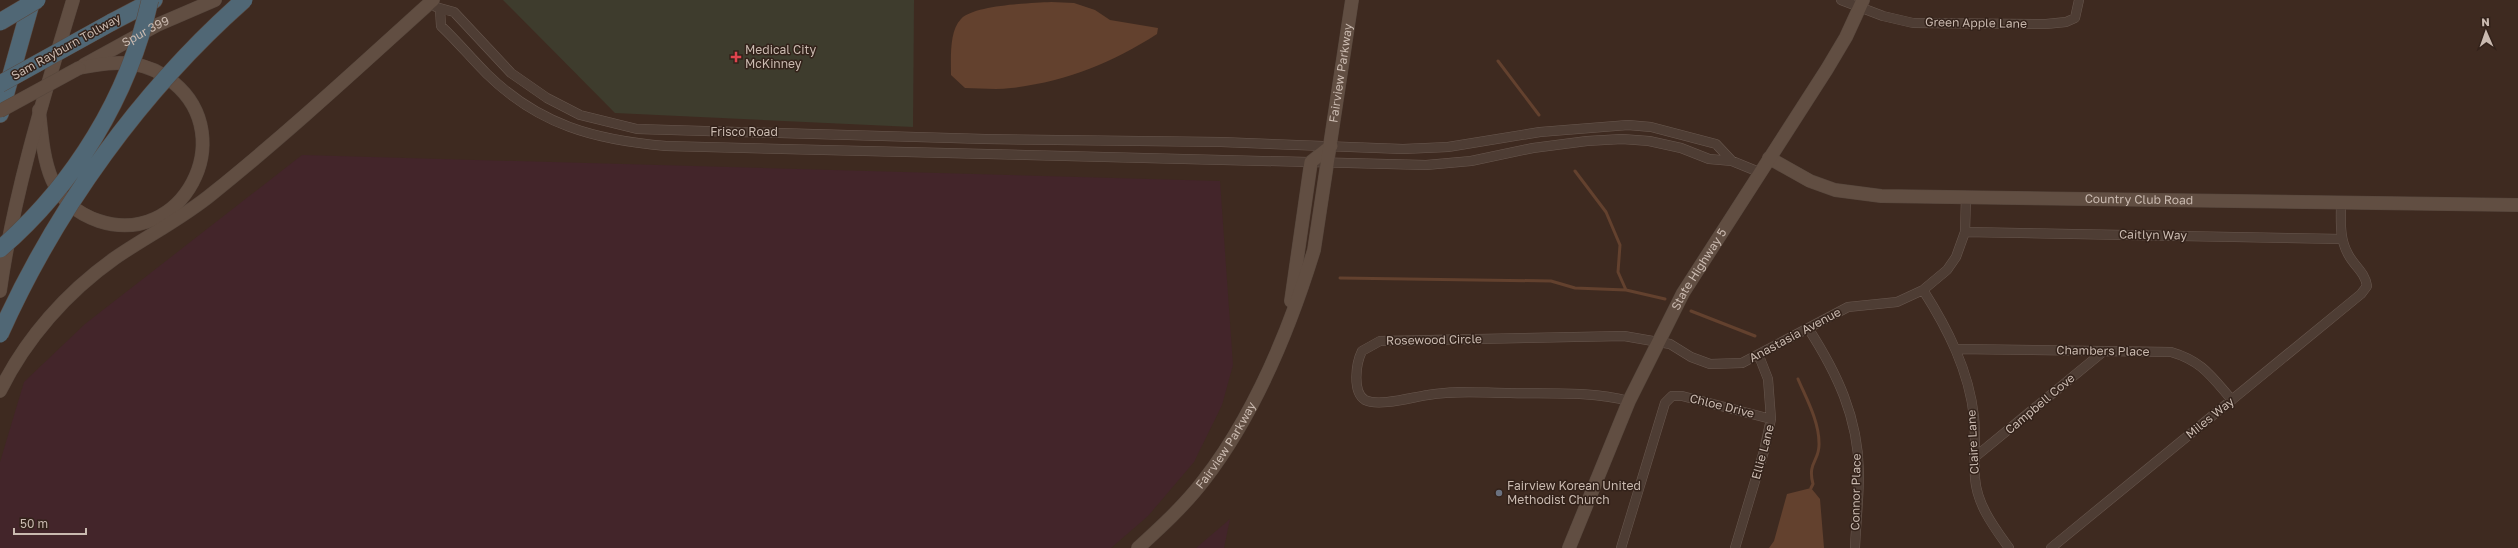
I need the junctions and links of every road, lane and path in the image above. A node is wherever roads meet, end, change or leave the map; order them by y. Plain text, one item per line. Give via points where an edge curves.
1 (32, 0) edge
2 (37, 0) edge
3 (73, 0) edge
4 (150, 0) edge
5 (154, 0) edge
6 (215, 0) edge
7 (244, 0) edge
8 (1352, 0) edge
9 (1841, 0) edge
10 (2079, 0) edge
11 (433, 3) edge
12 (1861, 4) edge
13 (0, 22) edge
14 (103, 59) junction
15 (0, 84) edge
16 (39, 110) junction
17 (0, 112) edge
18 (637, 129) junction
19 (1531, 134) junction
20 (907, 136) junction
21 (1144, 141) junction
22 (633, 143) junction
23 (1331, 146) junction
24 (1533, 148) junction
25 (906, 152) junction
26 (1144, 158) junction
27 (1769, 158) junction
28 (1732, 161) junction
29 (1311, 162) junction
30 (1329, 162) junction
31 (1759, 172) junction
32 (1966, 197) junction
33 (2341, 202) junction
34 (2518, 205) edge
35 (1964, 232) junction
36 (2342, 239) junction
37 (0, 249) edge
38 (1923, 290) junction
39 (0, 291) edge
40 (1286, 325) junction
41 (1808, 328) junction
42 (0, 334) edge
43 (1658, 340) junction
44 (1956, 349) junction
45 (2104, 351) junction
46 (1759, 356) junction
47 (0, 391) edge
48 (2232, 400) junction
49 (1629, 401) junction
50 (1771, 419) junction
51 (1976, 457) junction
52 (1138, 548) edge
53 (1569, 548) edge
54 (1621, 548) edge
55 (1735, 548) edge
56 (1855, 548) edge
57 (2009, 548) edge
58 (2051, 548) edge

1 - 17 highway
2 - 13 highway, bridge
3 - 16 main road
4 - 37 highway, bridge via 146,20 123,83 93,140 46,204
5 - 15 highway, Sam Rayburn Tollway, bridge
6 - 14 main road, Spur 399 via 156,25
7 - 42 highway, bridge via 197,45 155,92 90,174 33,268
8 - 23 main road, Fairview Parkway
9 - 12 street
10 - 12 street, Green Apple Lane via 2075,18 2066,22 2046,24 1913,23
11 - 18 street, Frisco Road via 454,12 512,73 547,98 580,115
11 - 22 street via 441,26 488,74 530,108 551,120 588,134
11 - 47 main road via 211,195 115,258 77,289 49,317 26,348
12 - 27 main road, State Highway 5 via 1827,70
14 - 16 main road via 133,64 166,76 189,98 198,116 203,142 198,172 185,195 165,213 131,225 110,224 87,217 74,208 62,198 46,166
14 - 17 main road, Spur 399, bridge via 79,68
16 - 39 main road via 12,217
18 - 20 street, Frisco Road
18 - 22 street
19 - 23 street, Frisco Road via 1448,147 1403,149
19 - 24 street
19 - 28 street, Frisco Road via 1628,125 1651,127 1716,144
20 - 21 street, Frisco Road
20 - 25 street
21 - 23 street, Frisco Road
21 - 26 street
22 - 25 street
23 - 29 main road
23 - 30 main road, Fairview Parkway
24 - 28 street via 1587,141 1649,141 1681,148 1709,159
24 - 30 street via 1471,161 1426,165
25 - 26 street
26 - 29 street
27 - 31 main road, State Highway 5
27 - 32 main road, Country Club Road via 1810,181 1835,190 1881,196
28 - 31 street
29 - 30 street
29 - 40 main road, Fairview Parkway
30 - 40 main road, Fairview Parkway via 1314,250
31 - 43 main road, State Highway 5 via 1693,275
32 - 33 main road, Country Club Road
32 - 35 street, Anastasia Avenue
33 - 34 main road, Country Club Road
33 - 36 street
35 - 36 street, Caitlyn Way
35 - 38 street, Anastasia Avenue via 1960,248 1951,264 1938,279
36 - 48 street, Miles Way via 2348,254 2365,277 2367,286 2361,294
38 - 41 street, Anastasia Avenue via 1897,302 1848,307
38 - 44 street, Claire Lane
40 - 52 main road, Fairview Parkway via 1272,362 1240,425 1204,480
41 - 46 street, Anastasia Avenue
41 - 56 street, Connor Place via 1836,375 1849,406 1854,428 1859,472
43 - 46 street, Anastasia Avenue via 1710,364 1742,363
43 - 49 main road, State Highway 5
43 - 49 street, Rosewood Circle via 1624,336 1380,341 1362,351 1358,363 1359,393 1363,399 1377,403 1450,392 1602,395
44 - 45 street, Chambers Place
44 - 51 street, Claire Lane via 1974,416
45 - 48 street, Chambers Place via 2171,352 2190,358 2201,365
45 - 51 street, Campbell Cove
46 - 50 street, Ellie Lane via 1768,379
48 - 58 street, Miles Way
49 - 53 main road, State Highway 5
50 - 54 street, Chloe Drive via 1682,396 1672,396 1665,403
50 - 55 street, Ellie Lane
51 - 57 street, Claire Lane via 1975,479 1980,499 1988,520

